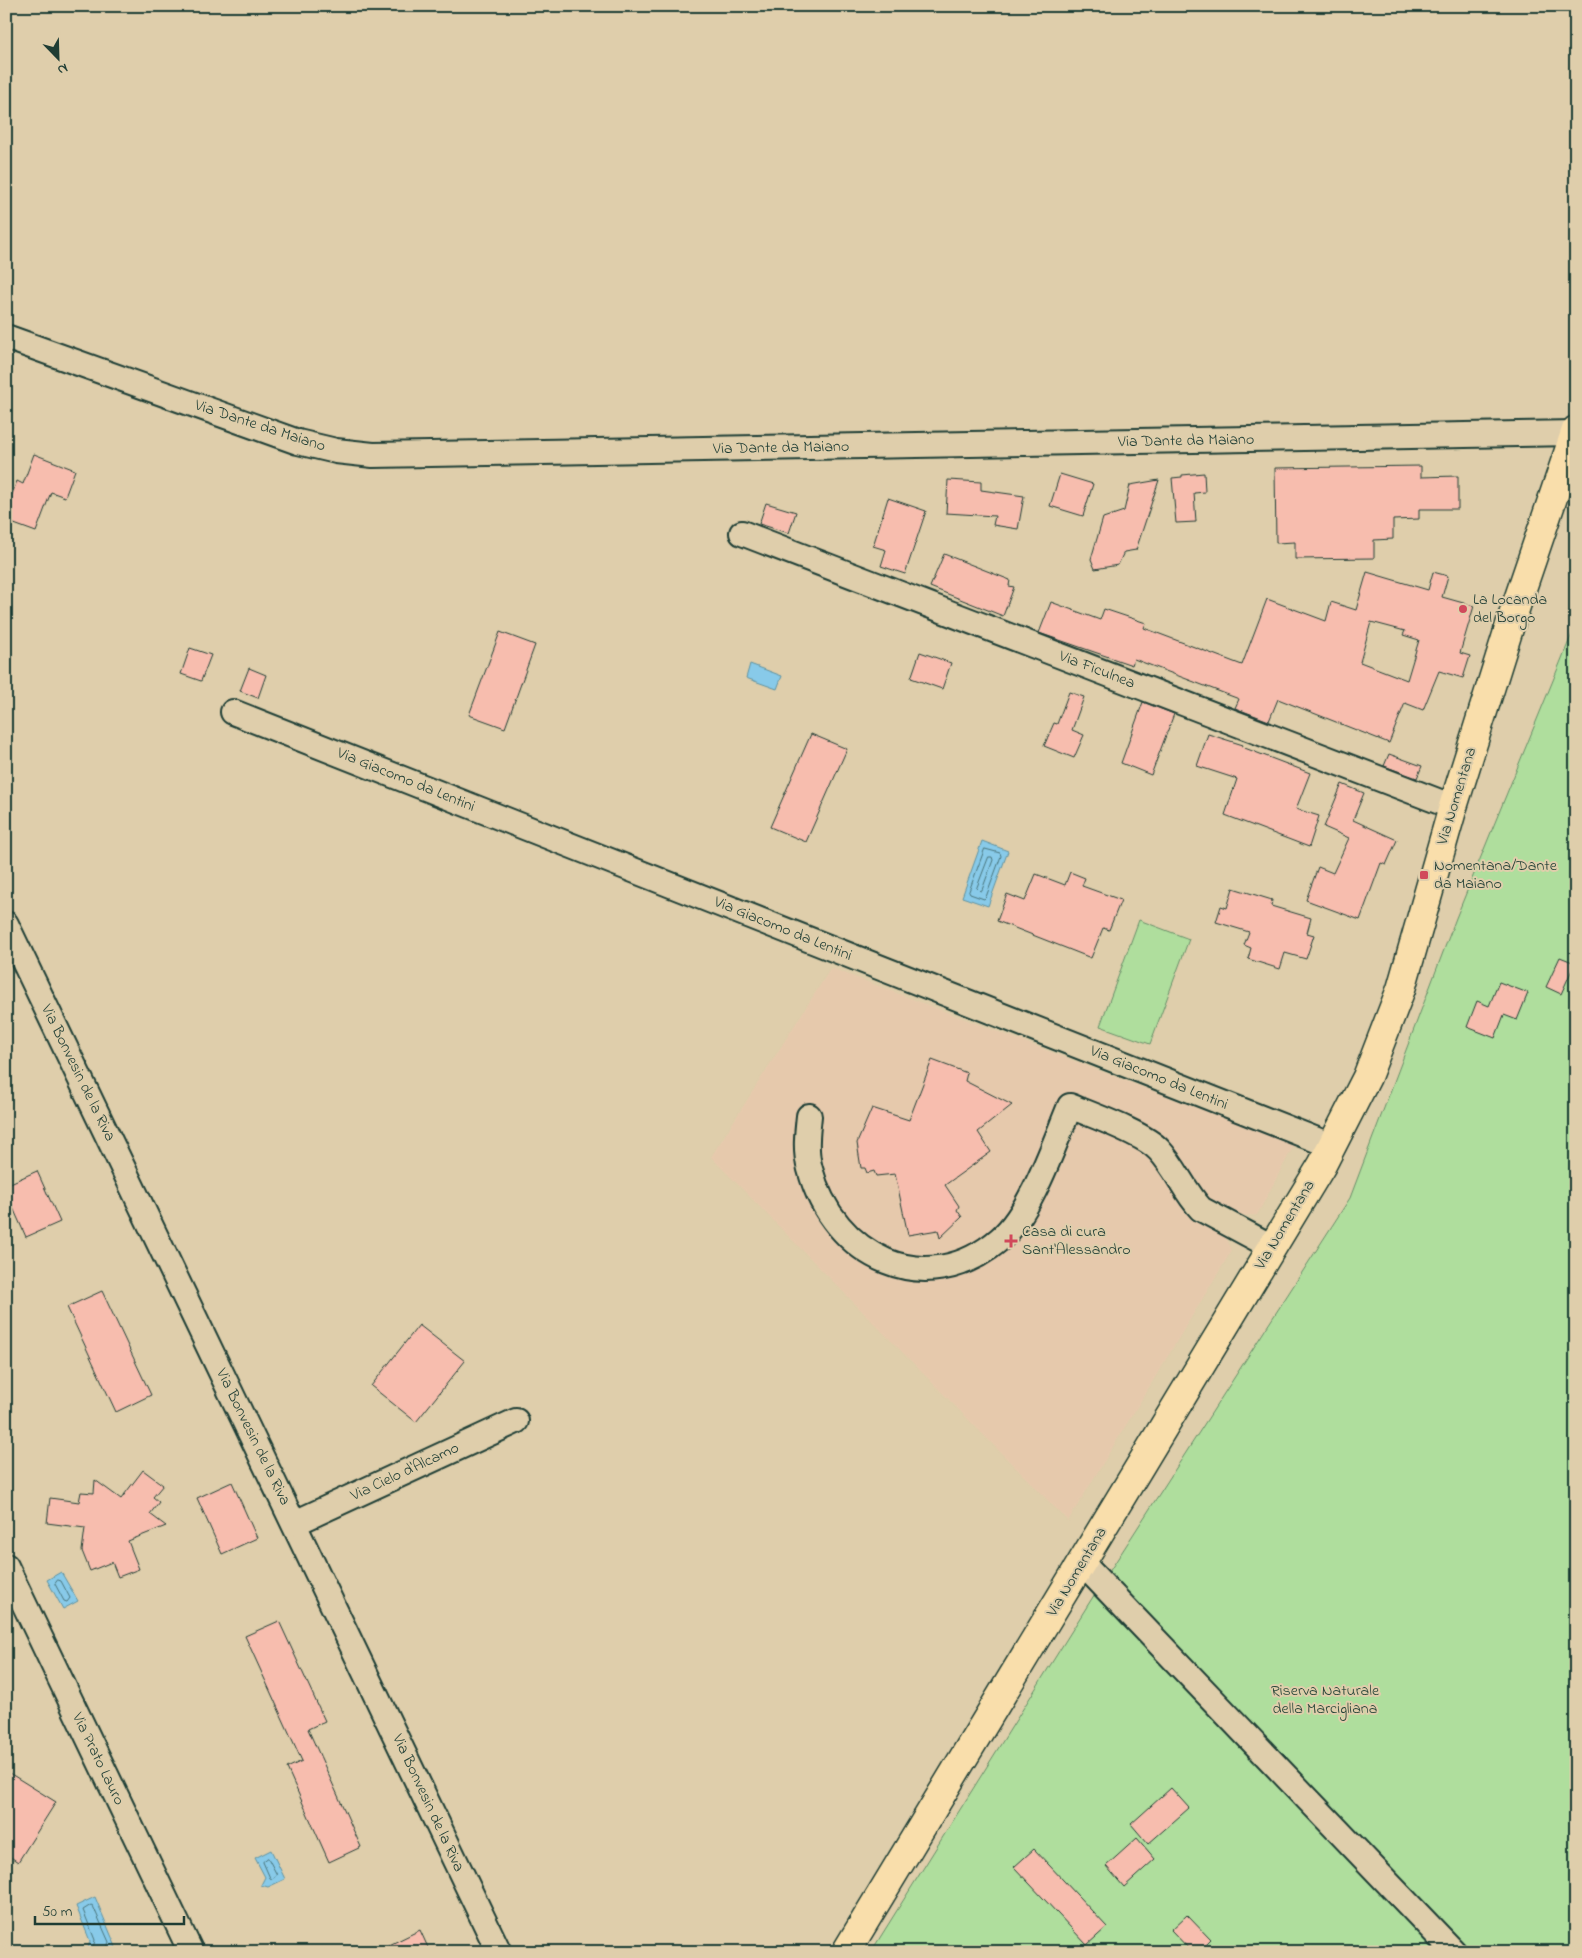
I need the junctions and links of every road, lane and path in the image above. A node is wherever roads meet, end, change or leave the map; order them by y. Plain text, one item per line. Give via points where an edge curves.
1 (6, 337) edge
2 (1575, 432) edge
3 (742, 533) dead end
4 (233, 712) dead end
5 (1453, 807) junction
6 (6, 924) edge
7 (809, 1116) dead end
8 (1332, 1146) junction
9 (1272, 1247) junction
10 (516, 1422) dead end
11 (295, 1523) junction
12 (1082, 1563) junction
13 (6, 1566) edge
14 (854, 1948) edge
15 (191, 1952) edge
16 (499, 1952) edge
17 (1454, 1952) edge

1 - 2 street, Via Dante da Maiano via 298,442 373,455
2 - 5 main road, Via Nomentana
3 - 5 street, Via Ficulnea
4 - 8 street, Via Giacomo da Lentini
5 - 8 main road, Via Nomentana via 1393,1012 1364,1083
6 - 11 street, Via Bonvesin de la Riva
7 - 9 street via 809,1167 820,1198 832,1218 852,1240 889,1264 934,1270 959,1264 1001,1239 1033,1193 1070,1106 1143,1138 1158,1148 1201,1209
8 - 9 main road, Via Nomentana
9 - 12 main road, Via Nomentana
10 - 11 street, Via Cielo d'Alcamo
11 - 16 street, Via Bonvesin de la Riva
12 - 14 main road, Via Nomentana
12 - 17 street
13 - 15 street, Via Prato Lauro

